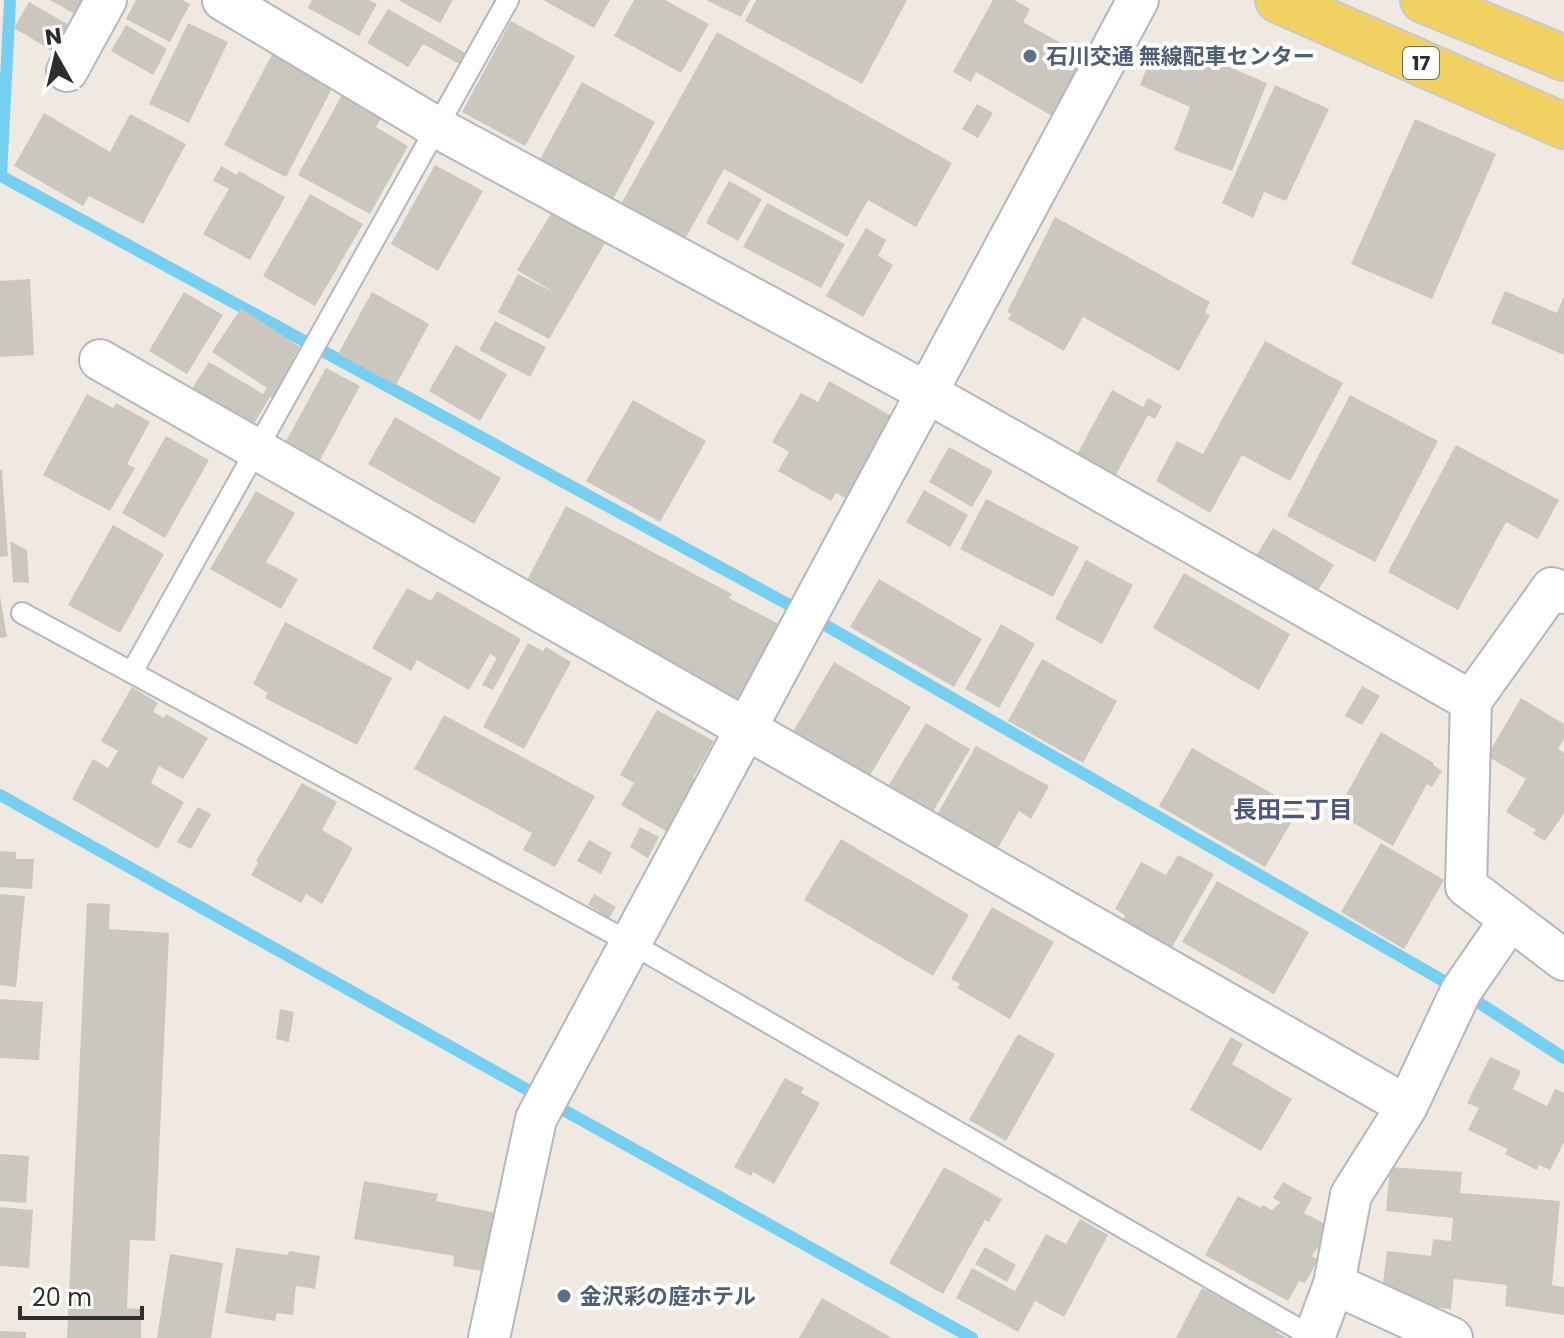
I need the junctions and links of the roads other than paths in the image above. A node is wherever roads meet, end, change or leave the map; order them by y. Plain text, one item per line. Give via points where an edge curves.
1 (106, 0) edge
2 (223, 0) edge
3 (508, 0) edge
4 (1138, 0) edge
5 (1278, 0) edge
6 (1423, 0) edge
7 (285, 15) edge
8 (1564, 58) edge
9 (67, 71) dead end
10 (1564, 126) edge
11 (436, 127) junction
12 (100, 360) dead end
13 (926, 392) junction
14 (257, 449) junction
15 (1564, 593) edge
16 (22, 613) dead end
17 (132, 672) junction
18 (1471, 701) junction
19 (745, 728) junction
20 (1510, 920) junction
21 (629, 942) junction
22 (1564, 960) edge
23 (1407, 1106) junction
24 (1334, 1284) junction
25 (489, 1338) edge
26 (1314, 1338) edge
27 (1452, 1338) edge

1 - 9 street
2 - 7 street
3 - 11 lane
4 - 13 street
5 - 10 main road, 17
6 - 8 main road
7 - 11 street
11 - 13 street
11 - 14 lane
12 - 14 street
13 - 18 street
13 - 19 street
14 - 17 lane
14 - 19 street
15 - 18 street via 1552,588
16 - 17 lane
17 - 21 lane
18 - 20 street via 1466,886
19 - 21 street
19 - 23 street
20 - 22 street
20 - 23 street via 1462,989
21 - 25 street via 536,1119
21 - 26 lane
23 - 24 street via 1351,1195
24 - 26 street
24 - 27 street

